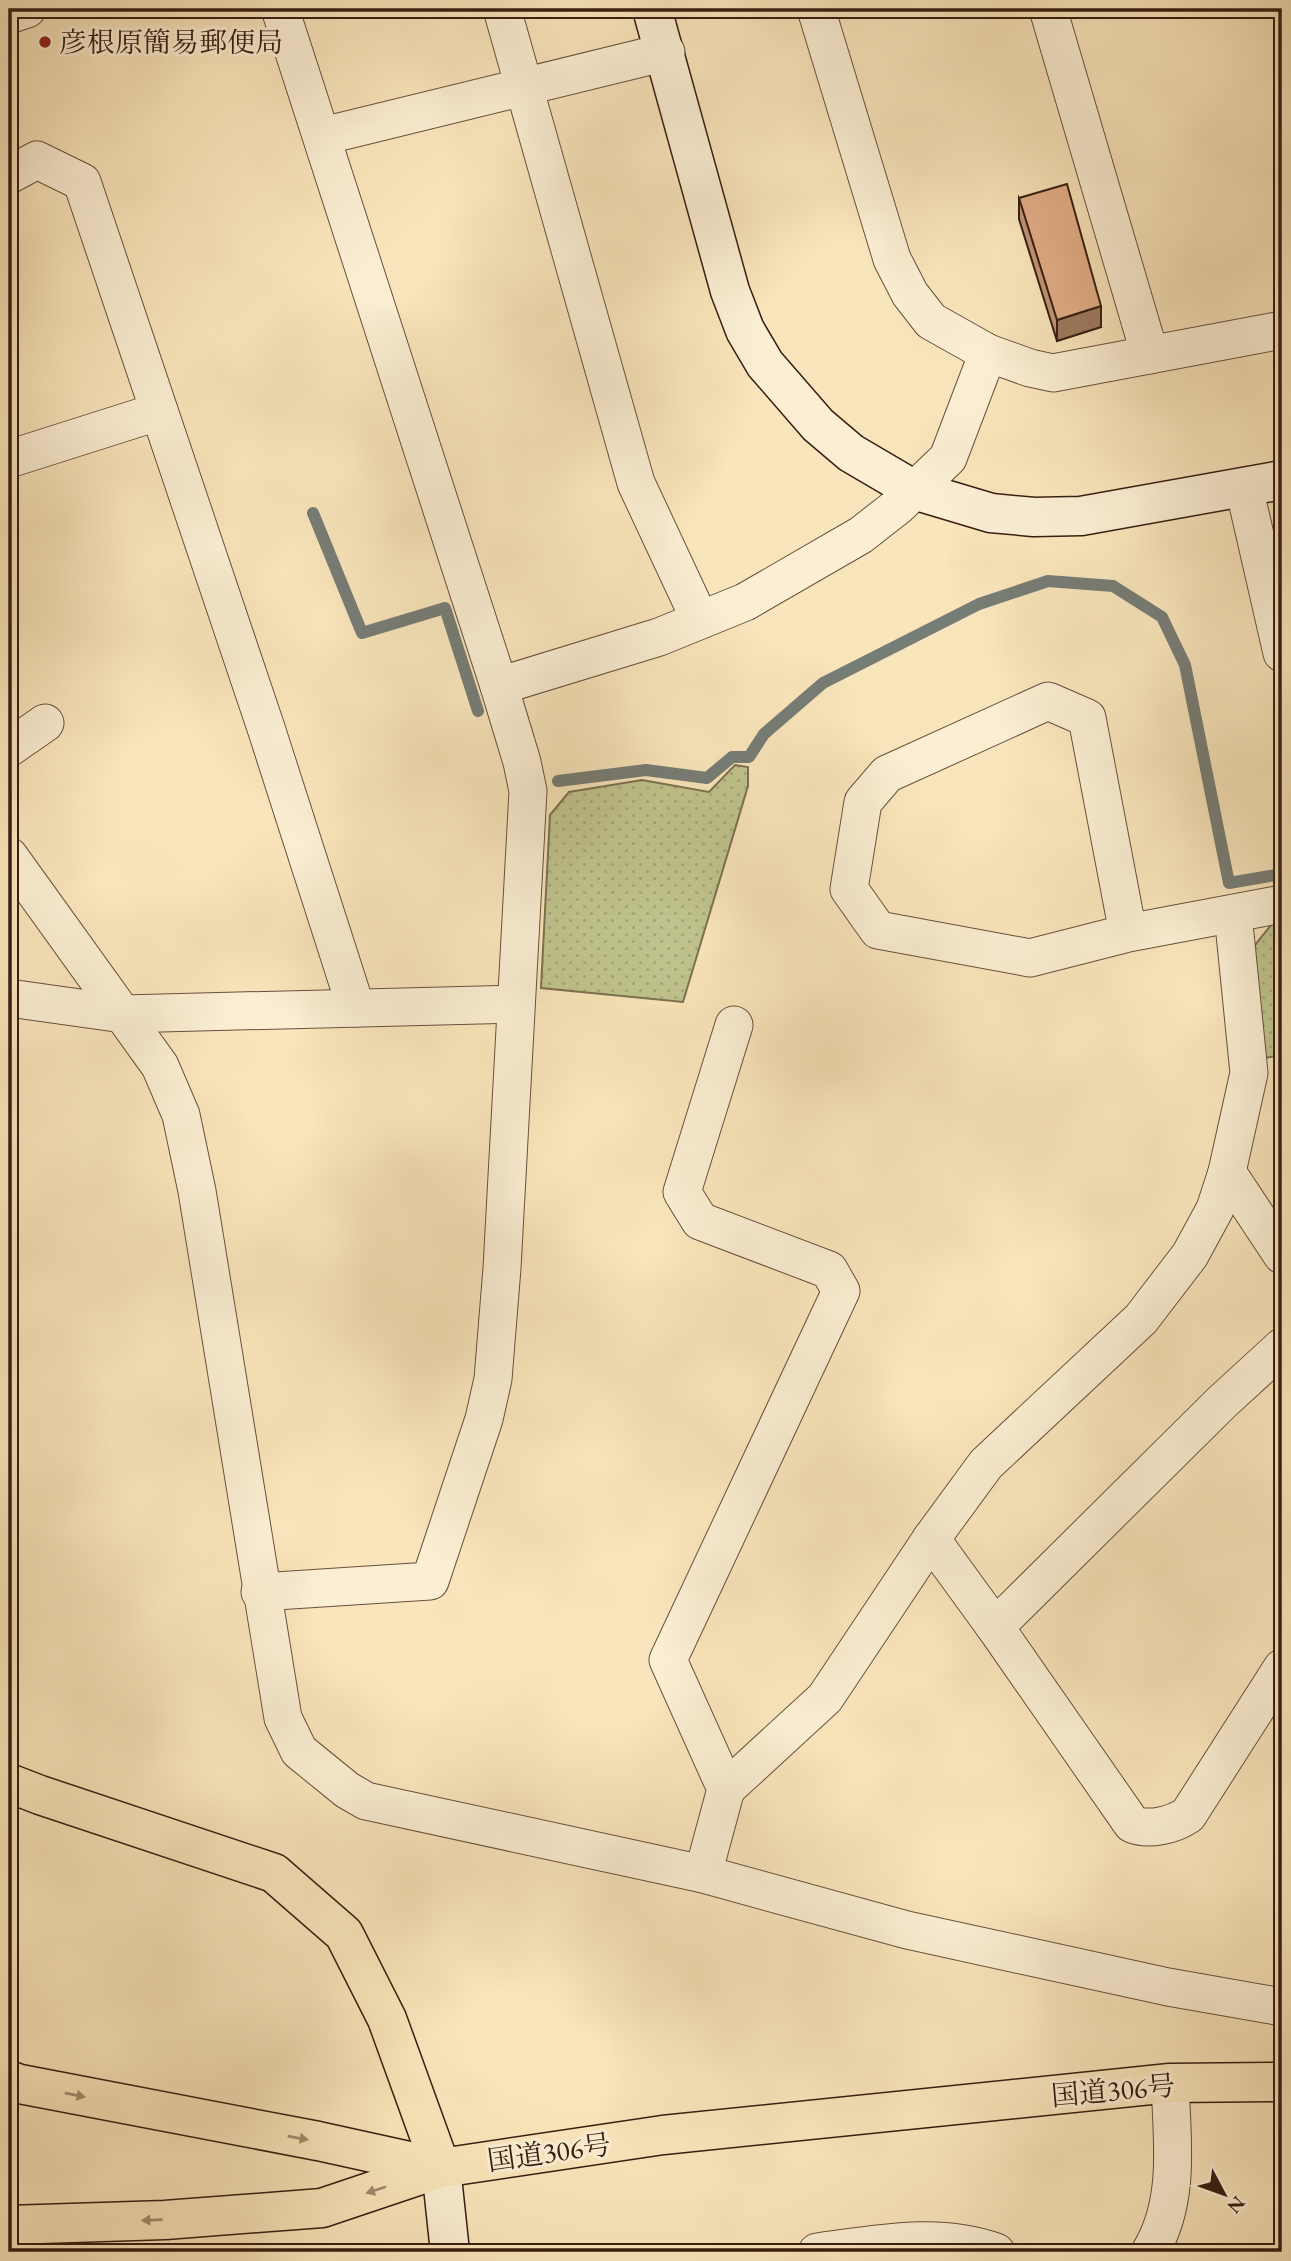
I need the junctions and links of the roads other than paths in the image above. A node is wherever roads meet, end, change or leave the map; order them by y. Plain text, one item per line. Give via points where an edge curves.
1 (27, 9) edge
2 (280, 9) edge
3 (502, 9) edge
4 (652, 9) edge
5 (816, 9) edge
6 (1048, 9) edge
7 (9, 15) edge
8 (666, 52) junction
9 (524, 87) junction
10 (323, 136) junction
11 (9, 175) edge
12 (1282, 330) edge
13 (988, 353) junction
14 (1150, 355) junction
15 (157, 412) junction
16 (9, 459) edge
17 (1282, 480) edge
18 (1244, 487) junction
19 (914, 490) junction
20 (700, 620) junction
21 (1282, 653) edge
22 (499, 686) junction
23 (45, 723) dead end
24 (9, 748) edge
25 (9, 856) edge
26 (1282, 904) edge
27 (1233, 914) junction
28 (1128, 933) junction
29 (9, 998) edge
30 (516, 1003) junction
31 (356, 1008) junction
32 (123, 1014) junction
33 (734, 1025) dead end
34 (1227, 1172) junction
35 (1282, 1255) edge
36 (1282, 1347) edge
37 (930, 1539) junction
38 (260, 1592) junction
39 (995, 1627) junction
40 (1282, 1668) edge
41 (9, 1783) edge
42 (726, 1789) junction
43 (704, 1874) junction
44 (1282, 2007) edge
45 (9, 2080) edge
46 (1282, 2082) edge
47 (1170, 2083) junction
48 (441, 2168) junction
49 (9, 2225) edge
50 (450, 2252) edge
51 (817, 2252) edge
52 (996, 2252) edge
53 (1150, 2252) edge

1 - 7 street
2 - 10 street
3 - 9 street
4 - 8 street
5 - 13 street via 892,259 931,321
6 - 14 street
8 - 9 street
8 - 19 street via 730,291 745,330 765,363 818,425 851,453
9 - 10 street
9 - 20 street via 636,483
10 - 22 street
11 - 15 street via 37,160 82,182
12 - 14 street
13 - 14 street via 1053,373
13 - 19 street via 948,458
15 - 16 street
15 - 31 street
17 - 18 street
18 - 19 street via 1081,516 1034,517 991,513
18 - 21 street
19 - 20 street via 860,535 745,601
20 - 22 street via 660,637
22 - 30 street via 528,792
23 - 24 street
25 - 32 street
26 - 27 street
27 - 28 street
27 - 34 street via 1249,1073
28 - 28 street via 1030,958 878,930 849,889 863,802 887,774 1048,701 1087,718
29 - 32 street
30 - 31 street
30 - 38 street via 493,1379 430,1581
31 - 32 street
32 - 38 street via 160,1066 181,1115
33 - 42 street via 682,1192 700,1221 829,1270 841,1291 668,1660
34 - 35 street
34 - 37 street via 1215,1209 1190,1255 1141,1318 986,1464
36 - 39 street
37 - 39 street
37 - 42 street via 825,1698
38 - 43 street via 283,1718 299,1751 347,1790 366,1801
39 - 40 street via 1132,1824 1141,1828 1177,1822 1188,1815
41 - 48 highway via 274,1873 344,1934 387,2019
42 - 43 street
43 - 44 street via 907,1930
45 -> 48 highway
46 - 47 highway, 国道306号
47 - 48 highway, 国道306号 via 663,2135
47 - 53 street via 1171,2201
48 -> 49 highway via 322,2208
48 - 50 street
51 - 52 street via 947,2240

